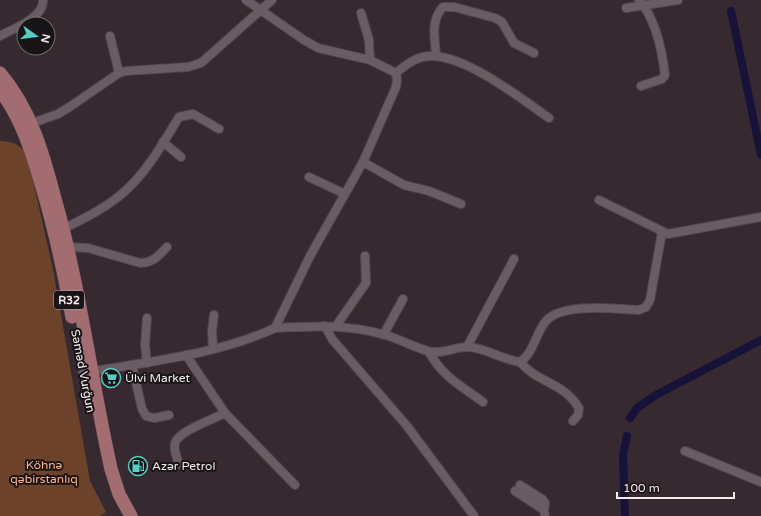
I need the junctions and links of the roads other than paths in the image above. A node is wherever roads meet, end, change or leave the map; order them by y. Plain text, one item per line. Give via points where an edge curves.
1 (43, 0) edge
2 (246, 0) edge
3 (272, 0) edge
4 (678, 0) edge
5 (641, 3) edge
6 (626, 8) dead end
7 (261, 10) junction
8 (361, 13) dead end
9 (0, 36) edge
10 (110, 36) dead end
11 (534, 53) dead end
12 (436, 56) junction
13 (370, 60) junction
14 (0, 72) edge
15 (119, 73) junction
16 (396, 73) junction
17 (641, 86) dead end
18 (0, 90) edge
19 (549, 118) dead end
20 (32, 123) junction
21 (219, 129) dead end
22 (163, 142) junction
23 (181, 157) dead end
24 (363, 162) junction
25 (309, 176) dead end
26 (345, 194) junction
27 (599, 200) dead end
28 (461, 204) dead end
29 (761, 217) edge
30 (64, 228) junction
31 (662, 232) junction
32 (68, 247) junction
33 (167, 247) dead end
34 (365, 256) dead end
35 (514, 259) dead end
36 (403, 299) dead end
37 (214, 315) dead end
38 (147, 318) dead end
39 (325, 326) junction
40 (336, 326) junction
41 (275, 328) junction
42 (384, 334) junction
43 (467, 347) junction
44 (213, 348) junction
45 (429, 352) junction
46 (186, 355) junction
47 (520, 362) junction
48 (146, 363) junction
49 (132, 365) junction
50 (88, 373) junction
51 (483, 402) dead end
52 (226, 413) junction
53 (169, 415) dead end
54 (573, 422) dead end
55 (685, 450) dead end
56 (179, 464) dead end
57 (761, 482) edge
58 (295, 485) dead end
59 (517, 488) dead end
60 (544, 513) edge
61 (122, 516) edge
62 (131, 516) edge
63 (474, 516) edge

1 - 9 street via 43,8 38,14
2 - 7 street
3 - 7 street
4 - 5 street
5 - 6 street
5 - 17 street via 652,21 665,75 662,79
7 - 13 street via 318,48
7 - 15 street via 201,63 188,67
8 - 13 street via 369,40
10 - 15 street
11 - 12 street via 514,42 502,22 496,18 454,7 443,7 437,14 434,24
12 - 16 street via 420,57
12 - 19 street via 451,58 488,77
13 - 16 street
14 - 20 main road, Səməd Vurğun via 15,92
15 - 20 street via 64,110
16 - 24 street via 396,87
18 - 50 main road, Səməd Vurğun / R32 via 31,147 58,244
20 - 30 main road, Səməd Vurğun / R32
21 - 22 street via 193,114 186,114 179,118
22 - 23 street
22 - 30 street via 140,175 124,192 98,211
24 - 26 street
24 - 28 street via 404,185 429,191
25 - 26 street
26 - 41 street via 310,256
27 - 31 street
29 - 31 street via 678,233
30 - 32 main road, Səməd Vurğun / R32
31 - 47 street via 650,300 646,307 639,310 574,309 558,312 546,321 526,358
32 - 33 street via 88,248 148,263 155,260
32 - 50 main road, Səməd Vurğun / R32
34 - 40 street via 366,282
35 - 43 street
36 - 42 street
37 - 44 street
38 - 48 street
39 - 40 street
39 - 41 street
39 - 63 street via 332,339 407,426
40 - 42 street
41 - 44 street via 249,339
42 - 45 street
43 - 45 street
43 - 47 street via 509,361
44 - 46 street
45 - 51 street via 438,367
46 - 48 street
46 - 52 street
47 - 54 street via 532,373 561,388 574,400 579,408
48 - 49 street
49 - 50 street
49 - 53 street via 142,409 146,416 154,418
50 - 61 main road, Səməd Vurğun / R32 via 102,470 108,490
50 - 62 main road, Səməd Vurğun / R32 via 111,468 119,494
52 - 56 street via 181,434 175,441 174,449
52 - 58 street
55 - 57 street
59 - 60 street

